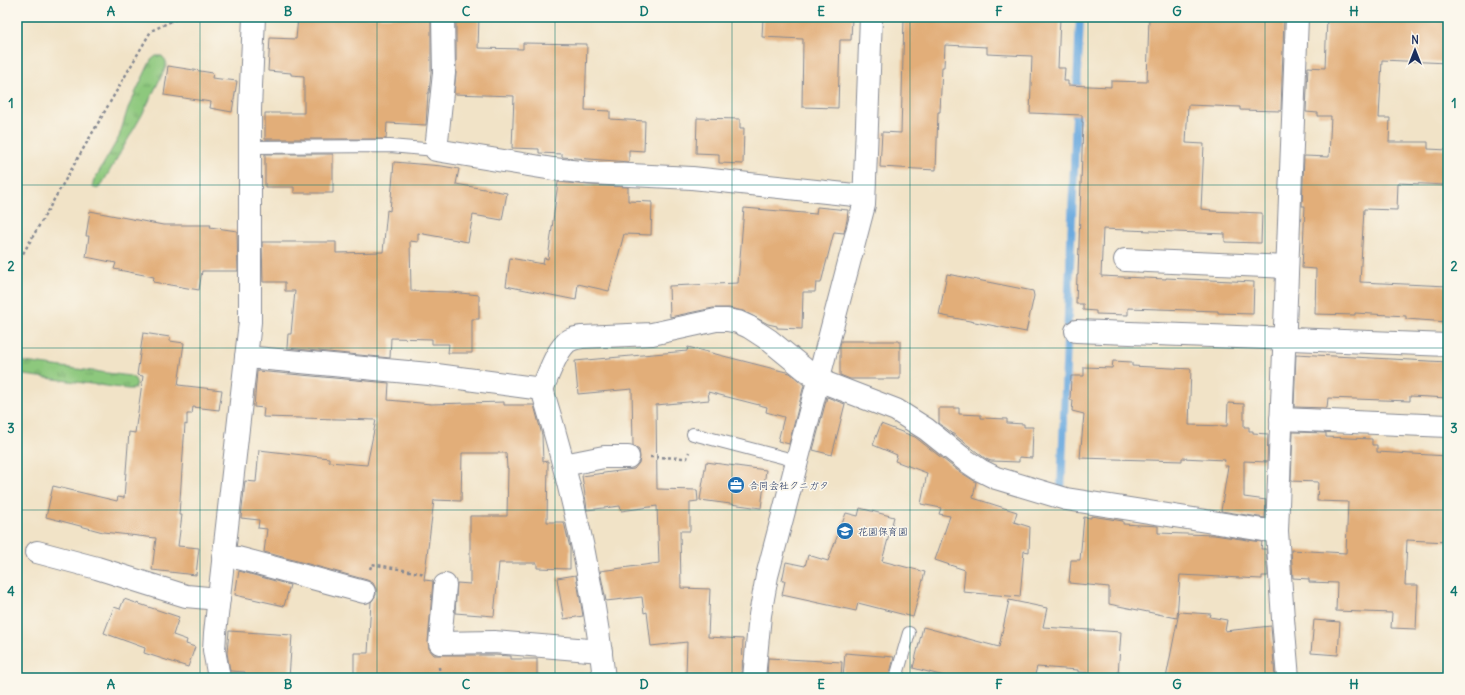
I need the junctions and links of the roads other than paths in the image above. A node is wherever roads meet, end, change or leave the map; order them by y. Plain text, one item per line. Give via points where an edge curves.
1 (254, 17) edge
2 (443, 17) edge
3 (871, 17) edge
4 (1297, 17) edge
5 (250, 147) junction
6 (436, 150) junction
7 (864, 196) junction
8 (1125, 260) dead end
9 (1287, 267) junction
10 (1076, 331) dead end
11 (1284, 339) junction
12 (1448, 345) edge
13 (246, 357) junction
14 (818, 380) junction
15 (542, 389) junction
16 (1281, 419) junction
17 (1448, 426) edge
18 (694, 434) road end
19 (628, 457) road end
20 (797, 461) junction
21 (564, 465) junction
22 (1277, 531) junction
23 (36, 552) dead end
24 (223, 557) junction
25 (445, 585) road end
26 (364, 592) road end
27 (218, 599) junction
28 (909, 633) dead end
29 (601, 651) junction
30 (219, 678) edge
31 (604, 678) edge
32 (754, 678) edge
33 (896, 678) edge
34 (1288, 678) edge

1 - 5 street
2 - 6 street via 444,73
3 - 7 street
4 - 9 street
5 - 6 lane via 390,146
5 - 13 street via 250,298
6 - 7 street via 552,170 692,178
7 - 14 street via 864,205
8 - 9 street
9 - 11 street
10 - 11 street
11 - 12 street
11 - 16 street
13 - 15 street via 429,374
13 - 24 street
14 - 15 street via 749,327 738,322 716,320 652,334 573,339 560,351
14 - 20 street
14 - 22 street via 896,410 980,470 1013,484 1066,499
15 - 21 street
16 - 17 street
16 - 22 street
18 - 20 lane
19 - 21 street via 604,457
20 - 32 street via 763,595
21 - 29 street via 586,559
22 - 34 street
23 - 27 street via 186,596
24 - 26 street via 238,558
24 - 27 street
25 - 29 street via 440,643 494,642
27 - 30 street via 214,650
28 - 33 lane
29 - 31 street

